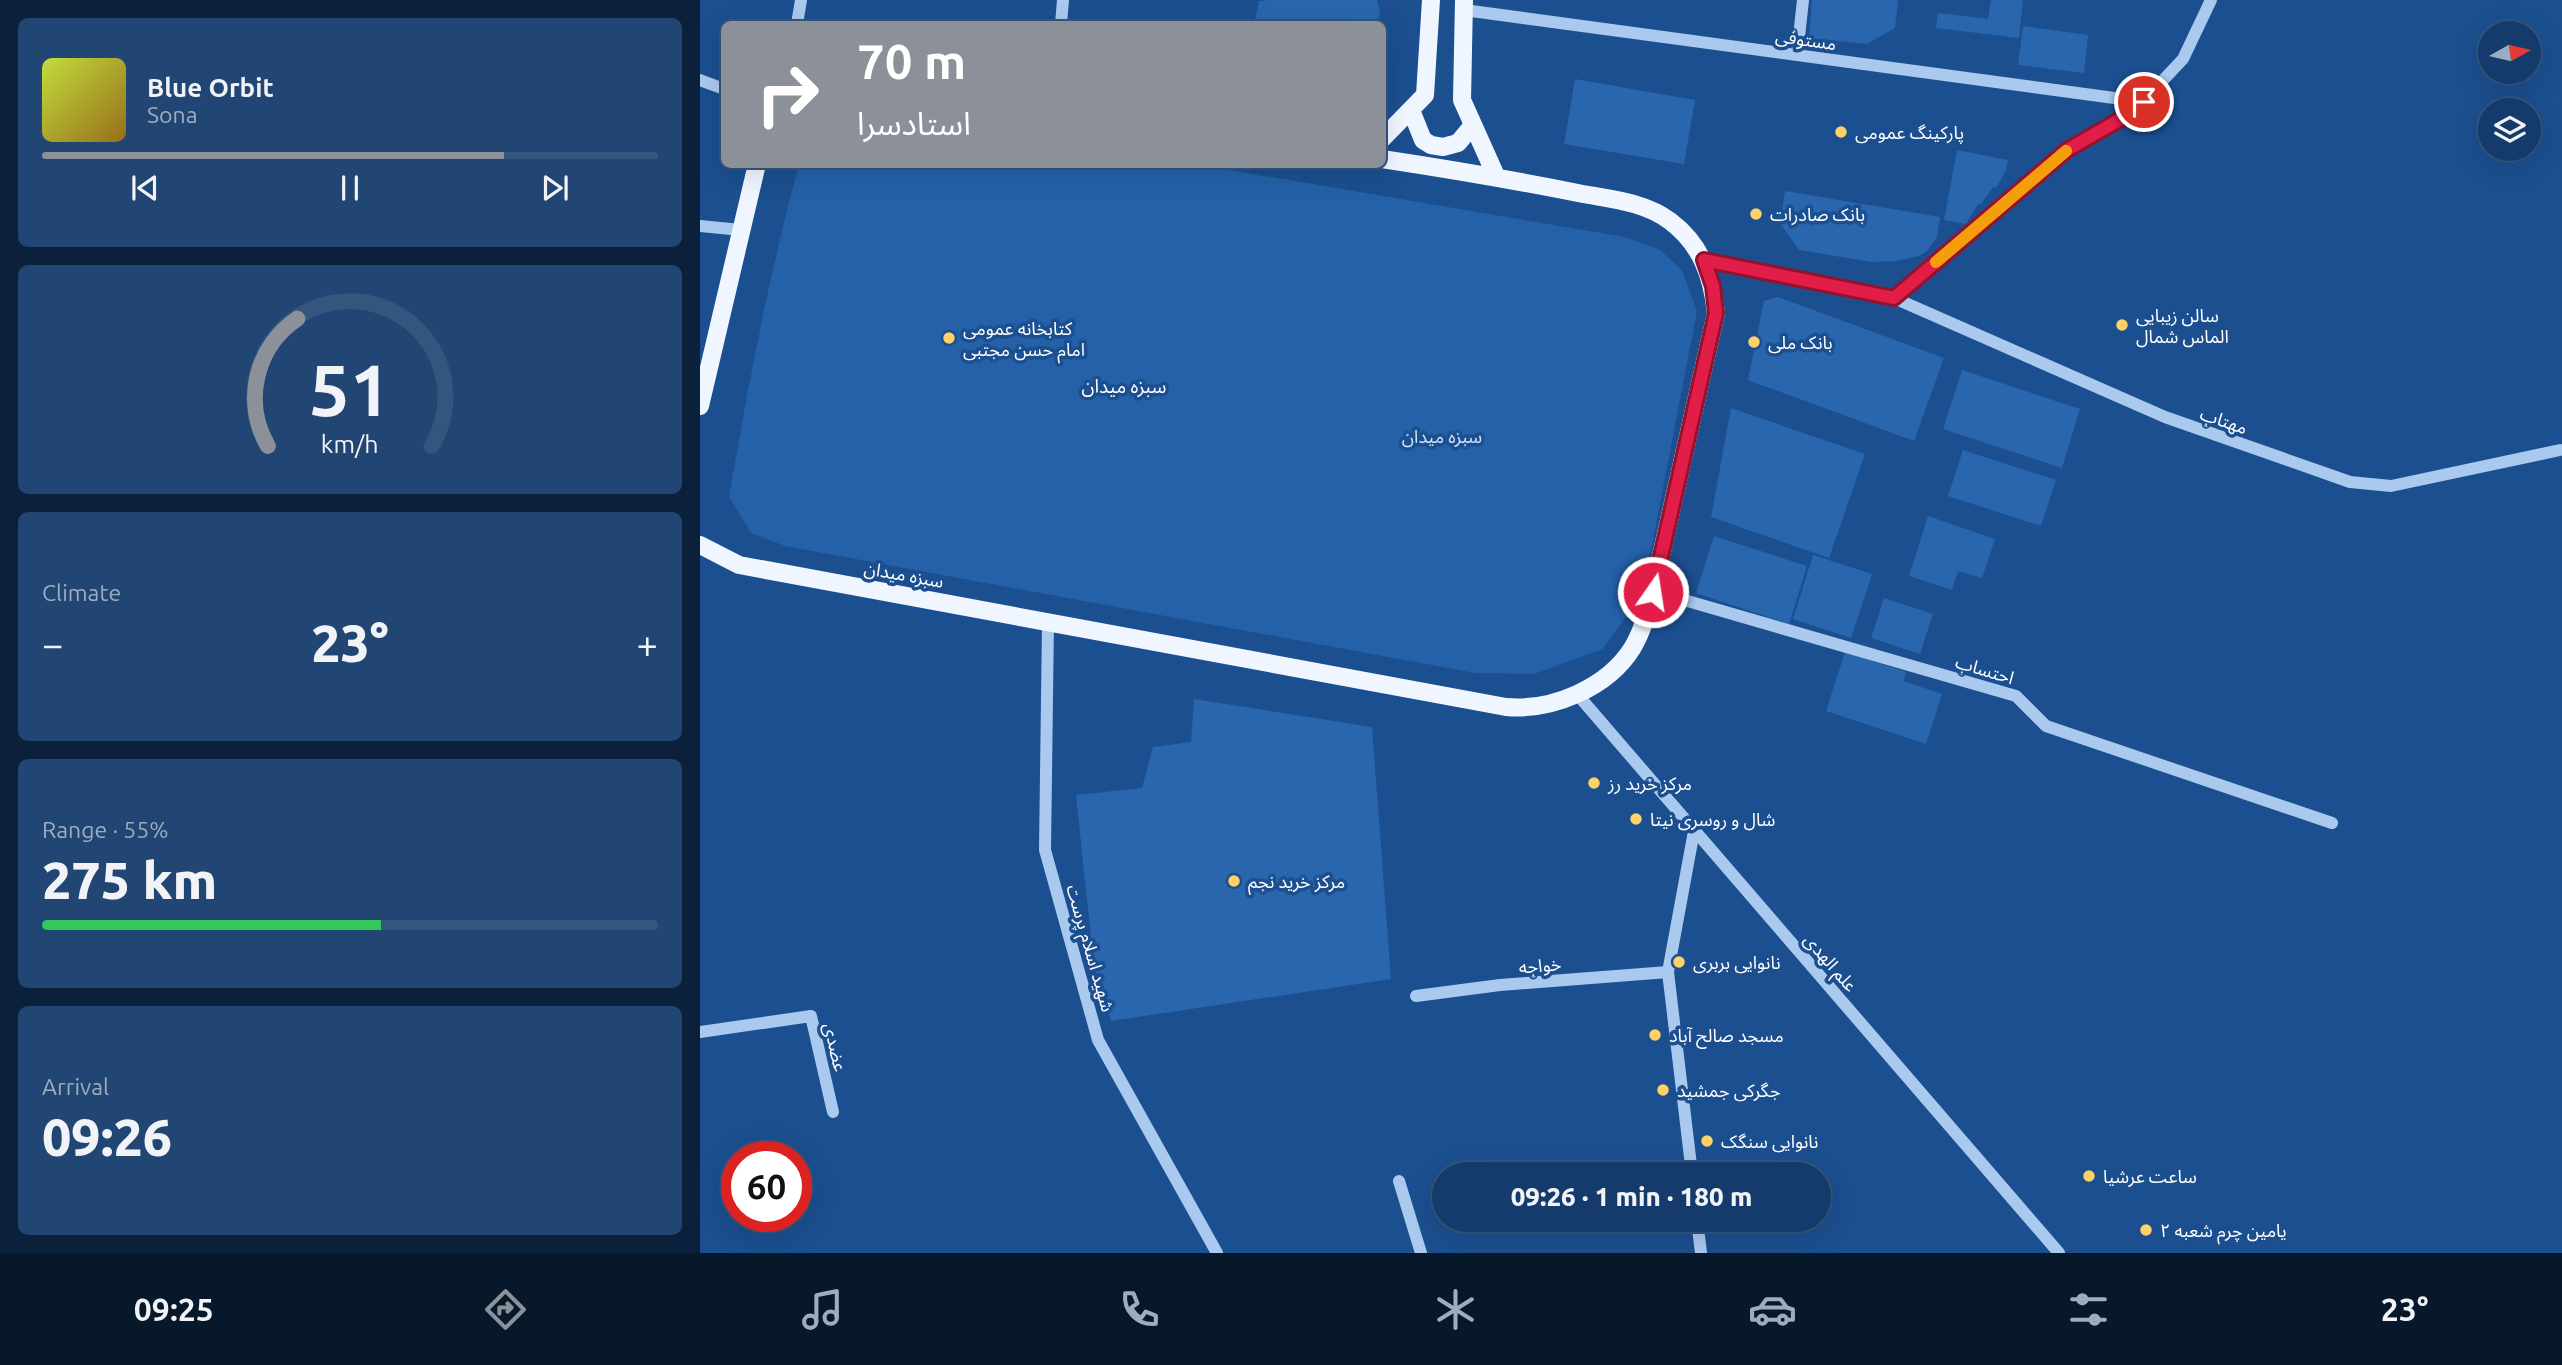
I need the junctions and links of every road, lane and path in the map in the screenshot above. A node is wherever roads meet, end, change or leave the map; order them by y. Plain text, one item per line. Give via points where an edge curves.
1 (802, 0) edge
2 (1063, 0) edge
3 (1431, 0) edge
4 (1802, 0) edge
5 (2211, 0) edge
6 (1464, 5) edge
7 (798, 21) edge
8 (1060, 21) edge
9 (1797, 55) junction
10 (700, 80) edge
11 (721, 88) edge
12 (2144, 102) junction
13 (1411, 110) junction
14 (1473, 124) junction
15 (1386, 135) edge
16 (1386, 160) edge
17 (756, 168) edge
18 (1496, 176) junction
19 (700, 226) edge
20 (741, 230) junction
21 (1704, 260) junction
22 (1894, 298) junction
23 (700, 406) edge
24 (2560, 450) dead end
25 (700, 545) edge
26 (1653, 592) junction
27 (1048, 622) junction
28 (1577, 694) junction
29 (2332, 823) dead end
30 (1694, 831) junction
31 (1668, 972) junction
32 (1416, 996) dead end
33 (700, 1032) edge
34 (833, 1112) dead end
35 (1691, 1162) edge
36 (1399, 1181) dead end
37 (1699, 1232) edge
38 (1217, 1253) edge
39 (1421, 1253) edge
40 (1701, 1253) edge
41 (2059, 1253) edge

1 - 7 street
2 - 8 street
3 - 13 main road via 1425,95
4 - 9 street
5 - 12 street via 2183,59
6 - 9 street, مستوفی
6 - 14 main road via 1462,100
9 - 12 street, مستوفی
10 - 11 street
12 - 22 street via 2067,150
13 - 14 main road via 1423,140 1431,145 1458,143
13 - 15 main road
14 - 18 main road
16 - 18 main road, سبزه میدان
17 - 20 main road
18 - 21 main road, سبزه میدان via 1643,206 1668,219
19 - 20 street
20 - 23 main road
21 - 22 street, مهتاب
21 - 26 main road, سبزه میدان via 1716,313
22 - 24 street, مهتاب via 2165,418 2350,482 2391,486
25 - 27 main road, سبزه میدان via 739,565
26 - 28 main road, سبزه میدان via 1633,648 1608,675
26 - 29 street, احتساب via 2016,696 2046,726
27 - 28 main road, سبزه میدان via 1506,706 1540,706
27 - 38 street, شهید اسلام پرست via 1045,850 1098,1040
28 - 30 street, علم الهدی
30 - 31 street
30 - 41 street, علم الهدی
31 - 32 street, خواجه
31 - 35 street
33 - 34 street, عضدی via 811,1016
36 - 39 street
37 - 40 street

